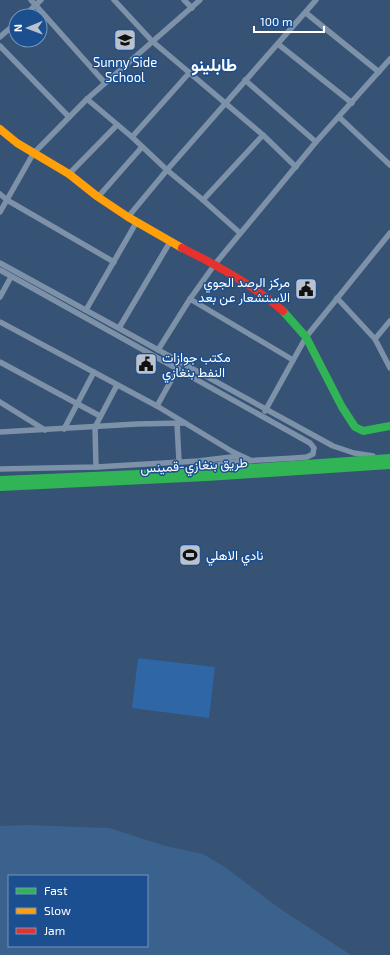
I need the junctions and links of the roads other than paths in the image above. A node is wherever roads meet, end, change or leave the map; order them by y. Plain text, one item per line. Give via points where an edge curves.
1 (32, 0) edge
2 (41, 0) edge
3 (114, 0) edge
4 (184, 0) edge
5 (200, 0) edge
6 (316, 0) edge
7 (36, 5) junction
8 (33, 8) edge
9 (192, 8) junction
10 (306, 13) junction
11 (8, 30) edge
12 (0, 37) edge
13 (152, 42) junction
14 (278, 44) junction
15 (0, 46) edge
16 (390, 59) edge
17 (190, 72) junction
18 (379, 72) junction
19 (245, 80) junction
20 (105, 83) junction
21 (87, 99) junction
22 (226, 103) junction
23 (352, 103) junction
24 (69, 117) junction
25 (338, 117) junction
26 (117, 125) junction
27 (0, 129) edge
28 (263, 135) junction
29 (132, 137) junction
30 (316, 142) junction
31 (142, 146) junction
32 (33, 154) junction
33 (390, 165) edge
34 (296, 167) junction
35 (167, 170) junction
36 (69, 174) junction
37 (0, 194) edge
38 (98, 197) junction
39 (7, 200) junction
40 (204, 200) junction
41 (0, 212) edge
42 (128, 217) junction
43 (136, 223) junction
44 (240, 233) junction
45 (390, 233) edge
46 (170, 242) junction
47 (114, 262) junction
48 (0, 263) edge
49 (215, 264) junction
50 (0, 270) edge
51 (11, 277) junction
52 (0, 296) edge
53 (62, 297) junction
54 (337, 298) junction
55 (190, 299) junction
56 (58, 302) junction
57 (73, 303) junction
58 (70, 309) junction
59 (86, 310) junction
60 (390, 321) edge
61 (0, 322) edge
62 (119, 328) junction
63 (306, 337) junction
64 (375, 339) junction
65 (158, 350) junction
66 (294, 360) junction
67 (0, 362) edge
68 (178, 368) junction
69 (390, 368) edge
70 (94, 372) junction
71 (117, 385) junction
72 (0, 402) edge
73 (77, 404) junction
74 (157, 406) junction
75 (266, 409) junction
76 (262, 415) junction
77 (100, 416) junction
78 (177, 423) junction
79 (185, 423) junction
80 (390, 426) edge
81 (95, 427) junction
82 (64, 429) junction
83 (45, 430) junction
84 (0, 432) edge
85 (240, 456) junction
86 (387, 458) edge
87 (250, 460) junction
88 (178, 462) junction
89 (390, 465) edge
90 (96, 467) junction
91 (0, 469) edge
92 (194, 471) junction
93 (0, 480) edge
94 (0, 487) edge

1 - 7 street
2 - 7 street
3 - 13 street
4 - 9 street
5 - 9 street
6 - 10 street
7 - 8 street
7 - 20 street
9 - 13 street
10 - 14 street
10 - 18 street
11 - 12 street
13 - 17 street
13 - 20 street
14 - 19 street
14 - 23 street
15 - 24 street
16 - 18 street
17 - 22 street
17 - 29 street
18 - 23 street
19 - 22 street
19 - 30 street
20 - 21 street
21 - 24 street
21 - 26 street
22 - 28 street
22 - 35 street
23 - 25 street
24 - 32 street
25 - 30 street
25 - 33 street
26 - 29 street
26 - 36 street
27 - 32 main road
28 - 34 street
28 - 40 street
29 - 31 street
30 - 34 street
31 - 35 street
31 - 38 street
32 - 36 main road
32 - 39 street
34 - 44 street
35 - 40 street
35 - 42 street
36 - 38 main road
37 - 39 street
38 - 42 main road
39 - 41 street
39 - 47 street
40 - 44 street
42 - 43 main road
43 - 46 main road
43 - 47 street
44 - 49 street
45 - 54 street
46 - 49 main road
46 - 62 street
47 - 59 street
48 - 53 street
49 - 55 street
49 - 63 main road via 282,310
50 - 51 street
51 - 52 street
51 - 56 street
53 - 56 street
53 - 57 street
54 - 63 street
54 - 64 street
55 - 65 street
55 - 66 street
56 - 58 street
57 - 58 street
57 - 59 street
58 - 68 street
59 - 62 street
60 - 64 street
61 - 70 street
62 - 65 street
63 - 66 street
63 - 80 main road via 355,427 363,431
64 - 69 street
65 - 75 street
66 - 75 street
67 - 73 street
68 - 74 street
68 - 76 street
70 - 71 street
70 - 73 street
71 - 74 street
71 - 77 street
72 - 83 street
73 - 77 street
73 - 82 street
74 - 79 street
75 - 76 street
75 - 86 street via 333,446 354,453
76 - 87 street via 310,443 314,452 307,457
77 - 81 street
78 - 79 street
78 - 81 street
78 - 88 street
79 - 85 street
81 - 82 street
81 - 90 street
82 - 83 street
83 - 84 street
85 - 87 street
85 - 88 street
86 - 92 main road
87 - 92 street
88 - 90 street
89 - 94 main road, طريق بنغازي-قمينس
90 - 91 street
92 - 93 main road

